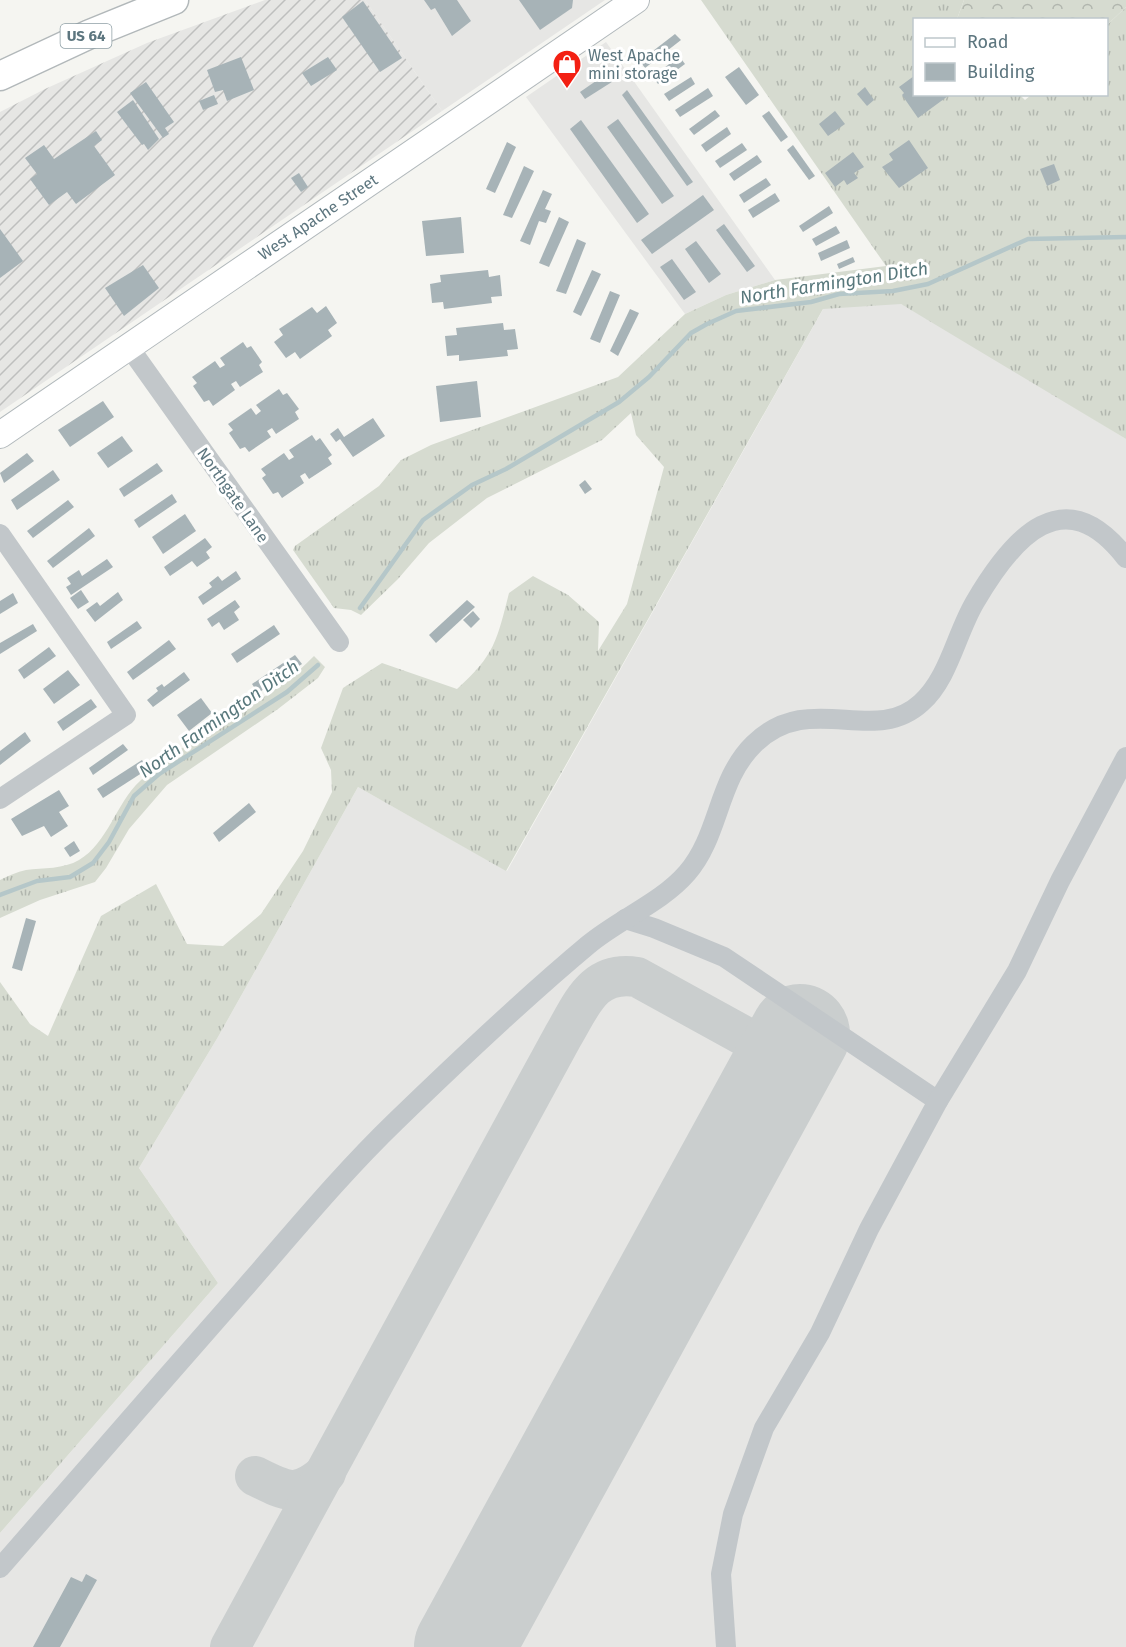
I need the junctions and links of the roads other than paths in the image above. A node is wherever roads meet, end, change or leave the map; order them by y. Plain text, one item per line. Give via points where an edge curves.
1 (174, 0) edge
2 (636, 0) edge
3 (132, 8) edge
4 (0, 76) edge
5 (129, 347) junction
6 (0, 435) edge
7 (0, 534) edge
8 (1126, 558) edge
9 (339, 642) dead end
10 (1126, 758) edge
11 (0, 799) edge
12 (625, 919) junction
13 (938, 1101) junction
14 (0, 1568) edge
15 (726, 1647) edge

1 - 3 highway, US 64
2 - 5 main road, West Apache Street
3 - 4 highway, US 64
5 - 6 main road, West Apache Street
5 - 9 street, Northgate Lane
7 - 11 street via 126,714
8 - 12 street via 1112,540 1088,522 1062,518 1041,524 1023,538 974,602 939,681 924,701 902,717 880,722 814,717 786,723 756,742 736,766 723,792 702,854 685,876
10 - 13 street via 1017,971
12 - 13 street via 724,957
12 - 14 street via 531,995 392,1125
13 - 15 street via 869,1229 820,1333 764,1428 748,1467 733,1514 721,1574

